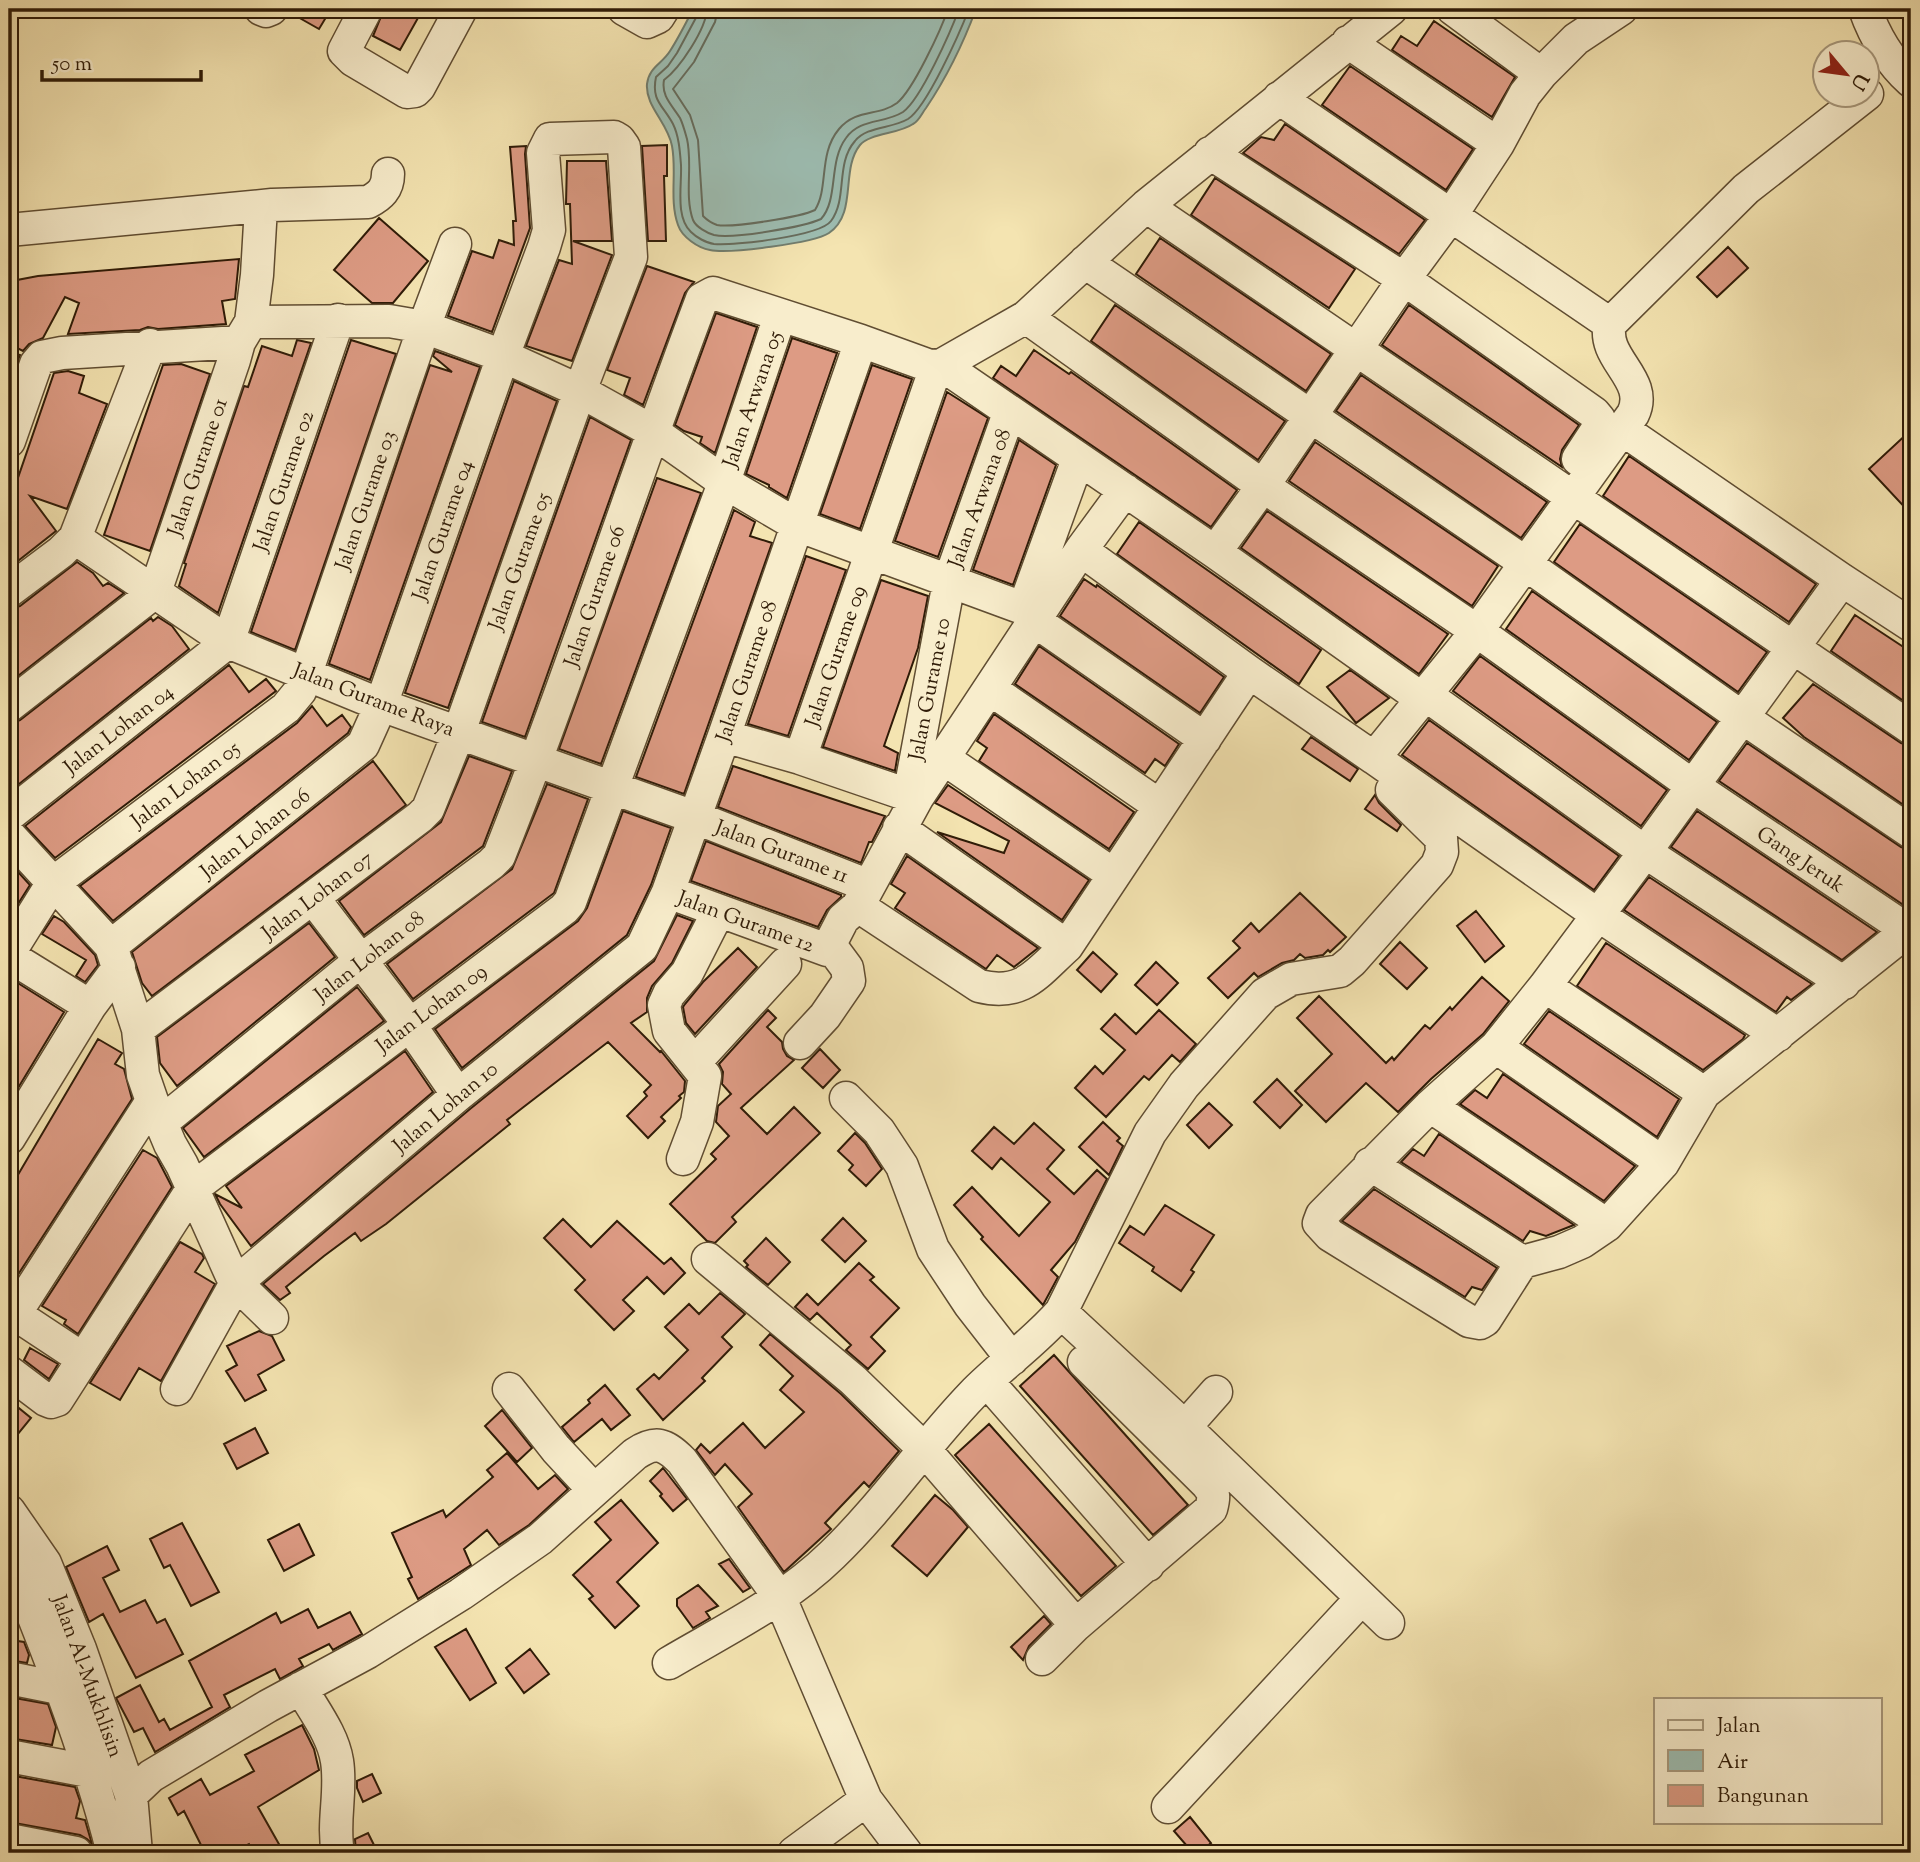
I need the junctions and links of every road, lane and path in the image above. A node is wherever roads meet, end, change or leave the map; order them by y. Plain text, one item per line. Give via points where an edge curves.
1 (261, 9) edge
2 (271, 9) edge
3 (366, 9) edge
4 (461, 9) edge
5 (624, 9) edge
6 (663, 9) edge
7 (1391, 9) edge
8 (1453, 9) edge
9 (1621, 9) edge
10 (1865, 9) edge
11 (1348, 42) junction
12 (1541, 74) junction
13 (1905, 75) edge
14 (1882, 86) edge
15 (1279, 98) junction
16 (1849, 108) edge
17 (1498, 144) junction
18 (1210, 153) junction
19 (388, 174) dead end
20 (1146, 206) junction
21 (261, 207) junction
22 (1452, 214) junction
23 (9, 230) edge
24 (455, 244) dead end
25 (1085, 262) junction
26 (1404, 279) junction
27 (780, 316) junction
28 (1026, 317) junction
29 (338, 320) junction
30 (1610, 324) junction
31 (424, 327) junction
32 (245, 332) junction
33 (861, 341) junction
34 (150, 345) junction
35 (1357, 348) junction
36 (503, 356) junction
37 (939, 366) junction
38 (580, 391) junction
39 (1009, 413) junction
40 (1311, 415) junction
41 (1622, 429) junction
42 (652, 431) junction
43 (9, 440) edge
44 (1078, 459) junction
45 (724, 482) junction
46 (1263, 486) junction
47 (1125, 490) junction
48 (1566, 495) junction
49 (797, 525) junction
50 (75, 538) junction
51 (1082, 551) junction
52 (1215, 552) junction
53 (871, 553) junction
54 (1520, 560) junction
55 (1842, 580) junction
56 (949, 582) junction
57 (9, 591) edge
58 (155, 592) junction
59 (1033, 614) junction
60 (1911, 625) edge
61 (1470, 626) junction
62 (228, 642) junction
63 (1794, 648) junction
64 (1249, 672) junction
65 (306, 674) junction
66 (989, 689) junction
67 (1419, 693) junction
68 (382, 705) junction
69 (9, 706) edge
70 (1743, 718) junction
71 (1911, 728) edge
72 (459, 732) junction
73 (724, 736) junction
74 (1205, 739) junction
75 (800, 758) junction
76 (943, 758) junction
77 (1375, 759) junction
78 (537, 761) junction
79 (1693, 786) junction
80 (612, 787) junction
81 (913, 797) junction
82 (1160, 806) junction
83 (9, 815) edge
84 (694, 817) junction
85 (899, 828) junction
86 (1911, 832) edge
87 (9, 835) edge
88 (1645, 852) junction
89 (1114, 875) junction
90 (52, 884) junction
91 (668, 892) junction
92 (864, 896) junction
93 (313, 898) junction
94 (718, 912) junction
95 (1598, 915) junction
96 (1910, 930) edge
97 (1067, 946) junction
98 (827, 948) junction
99 (9, 954) edge
100 (115, 956) junction
101 (360, 961) junction
102 (785, 964) dead end
103 (1844, 983) junction
104 (1545, 986) junction
105 (90, 1006) junction
106 (409, 1024) junction
107 (138, 1029) junction
108 (1777, 1035) junction
109 (800, 1043) dead end
110 (1496, 1047) junction
111 (695, 1062) junction
112 (1704, 1093) junction
113 (458, 1095) junction
114 (846, 1098) dead end
115 (1430, 1106) junction
116 (157, 1111) junction
117 (9, 1138) edge
118 (683, 1158) dead end
119 (1663, 1163) junction
120 (1370, 1164) junction
121 (193, 1188) junction
122 (1607, 1225) junction
123 (708, 1259) dead end
124 (1522, 1262) junction
125 (236, 1283) junction
126 (12, 1318) edge
127 (272, 1318) dead end
128 (1055, 1319) junction
129 (83, 1359) junction
130 (1012, 1359) junction
131 (9, 1372) edge
132 (987, 1381) junction
133 (177, 1389) dead end
134 (509, 1389) dead end
135 (1216, 1392) dead end
136 (1185, 1427) junction
137 (924, 1449) junction
138 (594, 1490) junction
139 (9, 1511) edge
140 (9, 1559) edge
141 (1148, 1565) junction
142 (17, 1593) edge
143 (780, 1598) junction
144 (1362, 1598) junction
145 (1388, 1623) dead end
146 (1076, 1625) junction
147 (1042, 1658) dead end
148 (669, 1663) dead end
149 (9, 1678) edge
150 (301, 1688) junction
151 (64, 1689) junction
152 (9, 1756) edge
153 (88, 1771) junction
154 (131, 1795) junction
155 (866, 1800) junction
156 (1168, 1807) dead end
157 (9, 1840) edge
158 (76, 1853) edge
159 (113, 1853) edge
160 (136, 1853) edge
161 (338, 1853) edge
162 (794, 1853) edge
163 (906, 1853) edge

1 - 2 street
3 - 4 street via 344,51 407,92 419,87
5 - 6 street via 648,22
7 - 11 street
8 - 12 street
9 - 12 street via 1576,39
10 - 13 street via 1873,30
11 - 15 street
11 - 17 street
12 - 17 street
13 - 14 street
15 - 18 street
15 - 22 street
16 - 30 street via 1746,190
17 - 22 street
18 - 20 street
18 - 26 street
19 - 21 street via 384,189 368,202
20 - 25 street
20 - 35 street
21 - 23 street
21 - 32 street, Jalan Gurame 01 via 257,275
22 - 26 street
22 - 30 street
24 - 31 street, Jalan Gurame 03
25 - 28 street
25 - 40 street
26 - 35 street
26 - 48 street via 1597,416 1599,427
27 - 33 street, Jalan Gurame 06
27 - 42 street, Jalan Gurame 06 via 713,293 702,299
27 - 45 street, Jalan Arwana 05
28 - 37 street
28 - 46 street, Gang Jeruk
29 - 31 street
29 - 32 street
29 - 62 street, Jalan Gurame 02
30 - 41 street via 1610,344 1638,398
31 - 36 street
31 - 65 street, Jalan Gurame 03
32 - 34 street
32 - 58 street, Jalan Gurame 01
33 - 37 street, Jalan Gurame 06
33 - 49 street, Jalan Gurame 08
34 - 43 street via 42,357
34 - 50 street
35 - 40 street
35 - 48 street
36 - 38 street
36 - 38 street, Jalan Gurame 04 via 549,230 546,145 550,139 619,139 624,147 631,257
36 - 68 street, Jalan Gurame 04
37 - 39 street, Jalan Gurame 06
37 - 53 street, Jalan Gurame 09
38 - 42 street
38 - 72 street, Jalan Gurame 05
39 - 44 street, Jalan Gurame 06
39 - 56 street, Jalan Arwana 08
40 - 46 street
40 - 54 street
41 - 48 street
41 - 55 street
42 - 45 street
42 - 78 street, Jalan Gurame 06
44 - 47 street, Jalan Gurame 06
44 - 59 street
45 - 49 street
45 - 80 street, Jalan Arwana 05
46 - 52 street
46 - 61 street, Gang Jeruk
47 - 51 street
47 - 52 street, Jalan Gurame 06
48 - 54 street
48 - 63 street
49 - 53 street
49 - 73 street, Jalan Gurame 08
50 - 57 street
50 - 58 street, Jalan Gurame Raya
51 - 59 street
51 - 64 street
52 - 67 street, Jalan Gurame 06
53 - 56 street
53 - 75 street, Jalan Gurame 09
54 - 61 street
54 - 70 street
55 - 60 street
55 - 63 street
56 - 59 street
56 - 81 street, Jalan Gurame 10
58 - 62 street, Jalan Gurame Raya
58 - 69 street
59 - 66 street
59 - 74 street
61 - 67 street
61 - 79 street, Gang Jeruk
62 - 65 street, Jalan Gurame Raya
62 - 83 street, Jalan Lohan 04
63 - 70 street
63 - 71 street
64 - 74 street, Jalan Gurame 11
64 - 77 street
65 - 68 street, Jalan Gurame Raya
65 - 90 street, Jalan Lohan 05 via 286,708
66 - 76 street
66 - 82 street
67 - 77 street
67 - 88 street, Jalan Gurame 06
68 - 72 street, Jalan Gurame Raya
68 - 100 street, Jalan Lohan 06 via 363,745 353,755
70 - 79 street
70 - 86 street
72 - 78 street, Jalan Gurame Raya
72 - 93 street, Jalan Lohan 07 via 429,808
73 - 75 street
73 - 84 street, Jalan Gurame 08
74 - 82 street, Jalan Gurame 11
75 - 81 street
76 - 81 street
76 - 89 street
77 - 95 street
77 - 128 street via 1390,788 1440,838 1442,852 1437,865 1352,961 1340,971 1291,979 1265,994 1184,1085 1135,1162
78 - 80 street, Jalan Gurame Raya
78 - 101 street, Jalan Lohan 08 via 495,861
79 - 88 street
79 - 96 street, Gang Jeruk
80 - 84 street, Jalan Gurame Raya
80 - 106 street, Jalan Lohan 09 via 570,902
81 - 85 street
82 - 89 street, Jalan Gurame 11
84 - 91 street, Jalan Lohan 10
84 - 92 street, Jalan Gurame 11
85 - 92 street
85 - 97 street
87 - 90 street
88 - 95 street
88 - 103 street, Jalan Gurame 06
89 - 97 street, Jalan Gurame 11
90 - 99 street
90 - 100 street
91 - 94 street, Jalan Gurame 12
91 - 113 street, Jalan Lohan 10 via 639,951
92 - 97 street, Jalan Gurame 11 via 979,986 1020,985
92 - 98 street via 843,919
93 - 101 street
93 - 107 street, Jalan Lohan 07
94 - 98 street, Jalan Gurame 12
94 - 111 street via 687,973 664,1006 668,1031
95 - 104 street
95 - 108 street
96 - 103 street
98 - 109 street via 847,968 849,981
99 - 105 street
100 - 105 street, Jalan Lohan 06
100 - 107 street
101 - 106 street
101 - 116 street, Jalan Lohan 08
102 - 111 street
103 - 108 street
104 - 110 street
104 - 112 street
105 - 117 street, Jalan Lohan 06
106 - 113 street
106 - 121 street, Jalan Lohan 09
107 - 116 street via 143,1075
108 - 112 street
110 - 115 street
110 - 119 street
111 - 118 street via 705,1076 705,1088
112 - 119 street
113 - 125 street, Jalan Lohan 10
114 - 130 street via 879,1131 902,1166 933,1249
115 - 120 street
115 - 122 street
116 - 121 street
116 - 126 street, Jalan Lohan 08
119 - 122 street
120 - 124 street
120 - 124 street via 1320,1218 1320,1226 1330,1235 1474,1323 1485,1320
121 - 125 street
121 - 129 street
122 - 124 street via 1582,1242
123 - 137 street via 853,1380
125 - 127 street
125 - 133 street, Jalan Lohan 10
126 - 129 street
128 - 130 street
128 - 136 street
128 - 141 street via 1213,1490 1211,1509
129 - 131 street via 57,1400 51,1402
130 - 132 street
132 - 137 street
132 - 141 street
134 - 138 street
135 - 136 street
136 - 144 street
137 - 143 street via 894,1489 831,1556
137 - 146 street
138 - 143 street via 647,1446 666,1448 682,1461
138 - 150 street via 540,1539 461,1594
139 - 154 street, Jalan Al-Mukhlisin via 45,1563
140 - 142 street
141 - 146 street
142 - 151 street
143 - 148 street
143 - 155 street
144 - 145 street
144 - 156 street
146 - 147 street
149 - 151 street
150 - 154 street via 151,1776
150 - 161 street via 337,1758 334,1817
151 - 153 street
152 - 153 street
153 - 159 street
154 - 160 street, Jalan Al-Mukhlisin
155 - 162 street
155 - 163 street
157 - 158 street

